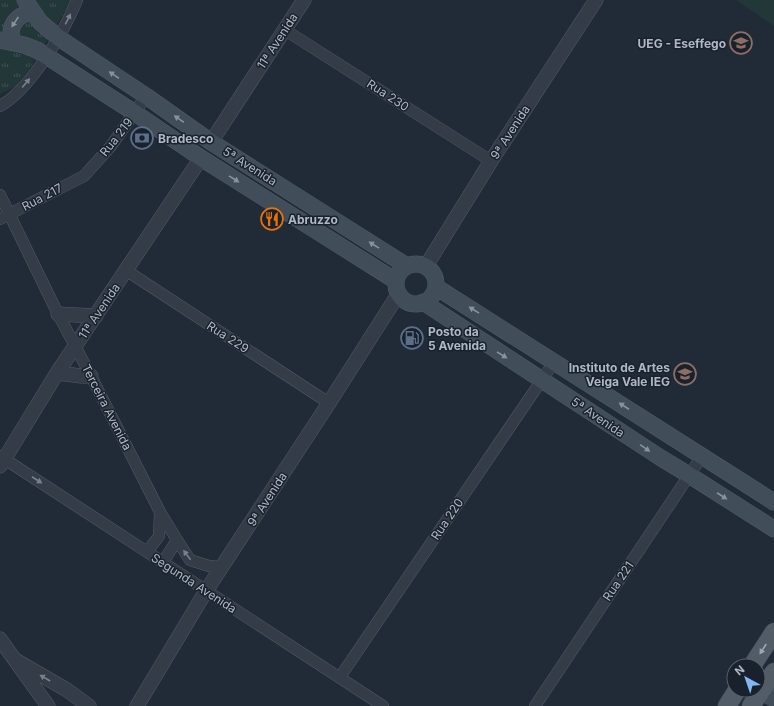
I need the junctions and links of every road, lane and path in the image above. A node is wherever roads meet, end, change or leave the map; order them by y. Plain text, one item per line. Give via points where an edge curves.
1 (77, 0) edge
2 (304, 0) edge
3 (596, 0) edge
4 (28, 6) edge
5 (285, 30) junction
6 (59, 38) junction
7 (6, 41) edge
8 (47, 56) junction
9 (146, 96) junction
10 (0, 106) edge
11 (135, 113) junction
12 (211, 142) junction
13 (201, 158) junction
14 (491, 161) junction
15 (84, 176) joint
16 (0, 195) edge
17 (10, 214) junction
18 (0, 219) edge
19 (407, 266) junction
20 (426, 266) junction
21 (127, 271) junction
22 (398, 287) junction
23 (436, 287) junction
24 (423, 302) junction
25 (58, 314) junction
26 (96, 316) junction
27 (76, 346) junction
28 (554, 362) junction
29 (57, 373) junction
30 (91, 376) junction
31 (542, 380) junction
32 (329, 403) junction
33 (702, 456) junction
34 (1, 460) edge
35 (689, 475) junction
36 (774, 502) edge
37 (160, 512) junction
38 (774, 529) edge
39 (177, 540) junction
40 (147, 552) junction
41 (163, 562) junction
42 (222, 567) junction
43 (206, 591) junction
44 (774, 632) edge
45 (0, 639) edge
46 (757, 658) edge
47 (17, 662) junction
48 (774, 672) edge
49 (340, 677) junction
50 (67, 690) junction
51 (739, 698) edge
52 (758, 701) edge
53 (47, 705) edge
54 (89, 706) edge
55 (138, 706) edge
56 (383, 706) edge
57 (535, 706) edge

6 -> 1 street
2 - 5 street, 11ª Avenida
3 - 14 street, 9ª Avenida
4 - 6 main road, 5ª Avenida via 40,22
4 -> 7 main road via 25,13 14,22
5 - 12 street, 11ª Avenida
5 - 14 street, Rua 230
6 - 8 street
9 -> 6 main road, 5ª Avenida
7 - 8 main road, 5ª Avenida via 24,45
10 -> 8 street via 25,85
8 - 11 main road, 5ª Avenida
9 - 11 street, Rua 219
12 -> 9 main road, 5ª Avenida
11 - 13 main road, 5ª Avenida
11 - 15 street, Rua 219 via 111,146
19 -> 12 main road, 5ª Avenida
13 - 21 street, 11ª Avenida
13 -> 22 main road, 5ª Avenida
14 - 20 street, 9ª Avenida
15 - 17 street, Rua 217
16 - 17 street, Terceira Avenida
17 - 18 street, Rua 217
17 - 25 street, Terceira Avenida
19 - 20 main road
19 - 22 main road via 398,275
20 - 23 main road via 434,274
21 - 26 street, 11ª Avenida
21 - 32 street, Rua 229
22 - 24 main road via 407,301
22 - 32 street, 9ª Avenida
23 - 24 main road via 432,296
28 -> 23 main road, 5ª Avenida
24 -> 31 main road, 5ª Avenida
25 - 26 street
25 - 27 street, Terceira Avenida
26 - 27 street, 11ª Avenida
27 - 29 street, 11ª Avenida
27 - 30 street, Terceira Avenida
28 - 31 street, Rua 220
33 -> 28 main road, 5ª Avenida
29 - 30 street
29 - 34 street, 11ª Avenida
30 - 37 street, Terceira Avenida
31 -> 35 main road, 5ª Avenida
31 - 49 street, Rua 220
32 - 42 street, 9ª Avenida
33 - 35 street, Rua 221
33 - 36 main road, 5ª Avenida
34 -> 40 street, Segunda Avenida
35 -> 38 main road, 5ª Avenida
35 - 57 street, Rua 221
37 - 39 street, Terceira Avenida
37 - 40 street, Terceira Avenida via 159,536
39 - 41 street
42 -> 39 street, Terceira Avenida via 190,560
40 - 41 street, Segunda Avenida
41 - 43 street, Segunda Avenida
42 - 43 street, 9ª Avenida
43 - 49 street, Segunda Avenida
43 - 55 street, 9ª Avenida
44 -> 46 main road
45 - 47 street
50 -> 47 street
47 - 53 street
48 - 52 main road
49 - 56 street, Segunda Avenida
50 - 53 street via 60,692
50 - 54 street
51 - 52 main road

